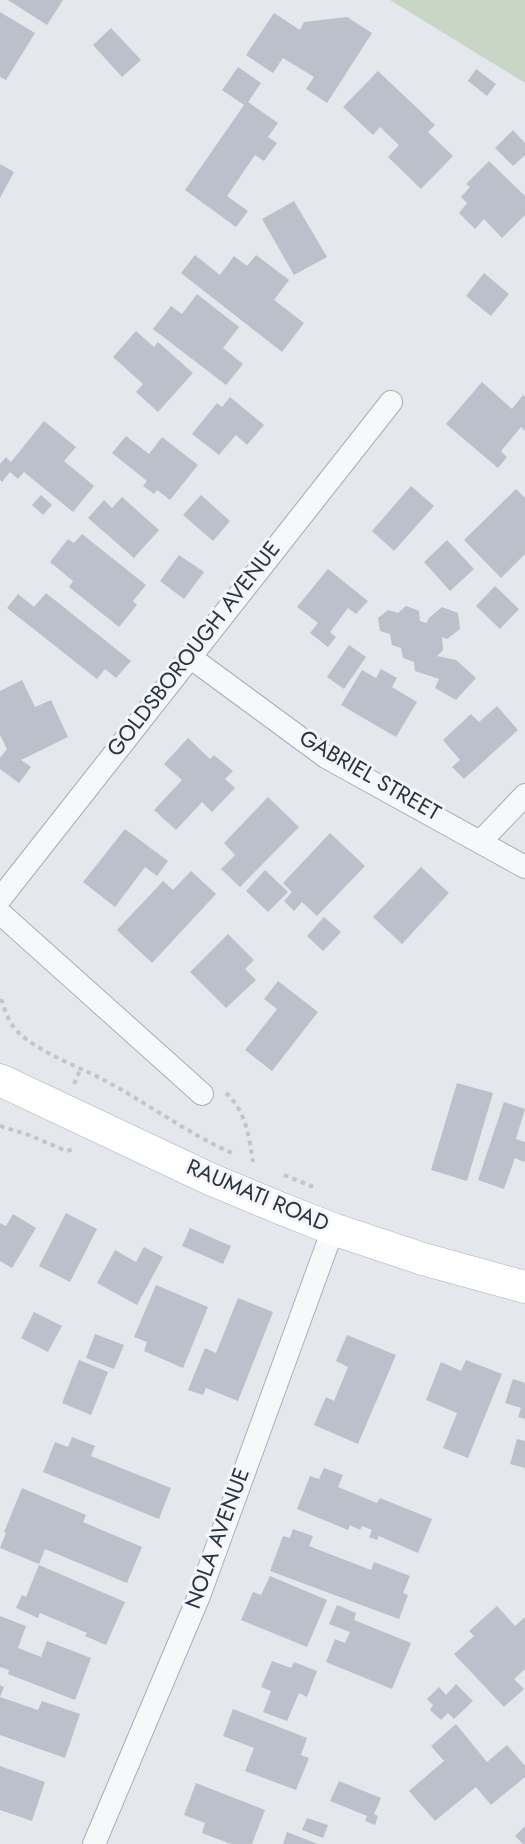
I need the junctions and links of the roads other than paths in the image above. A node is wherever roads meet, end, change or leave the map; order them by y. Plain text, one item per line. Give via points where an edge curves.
1 (392, 402) dead end
2 (190, 657) junction
3 (525, 795) edge
4 (481, 841) junction
5 (525, 867) edge
6 (0, 899) edge
7 (0, 913) edge
8 (0, 1080) edge
9 (212, 1092) road end
10 (333, 1229) junction
11 (525, 1287) edge
12 (94, 1844) edge

1 - 2 street, GOLDSBOROUGH AVENUE
2 - 4 street, GABRIEL STREET via 326,757
2 - 6 street, GOLDSBOROUGH AVENUE
3 - 4 street
4 - 5 street, GABRIEL STREET
7 - 9 street
8 - 10 main road, RAUMATI ROAD via 210,1179
10 - 11 main road, RAUMATI ROAD
10 - 12 street, NOLA AVENUE via 199,1596

